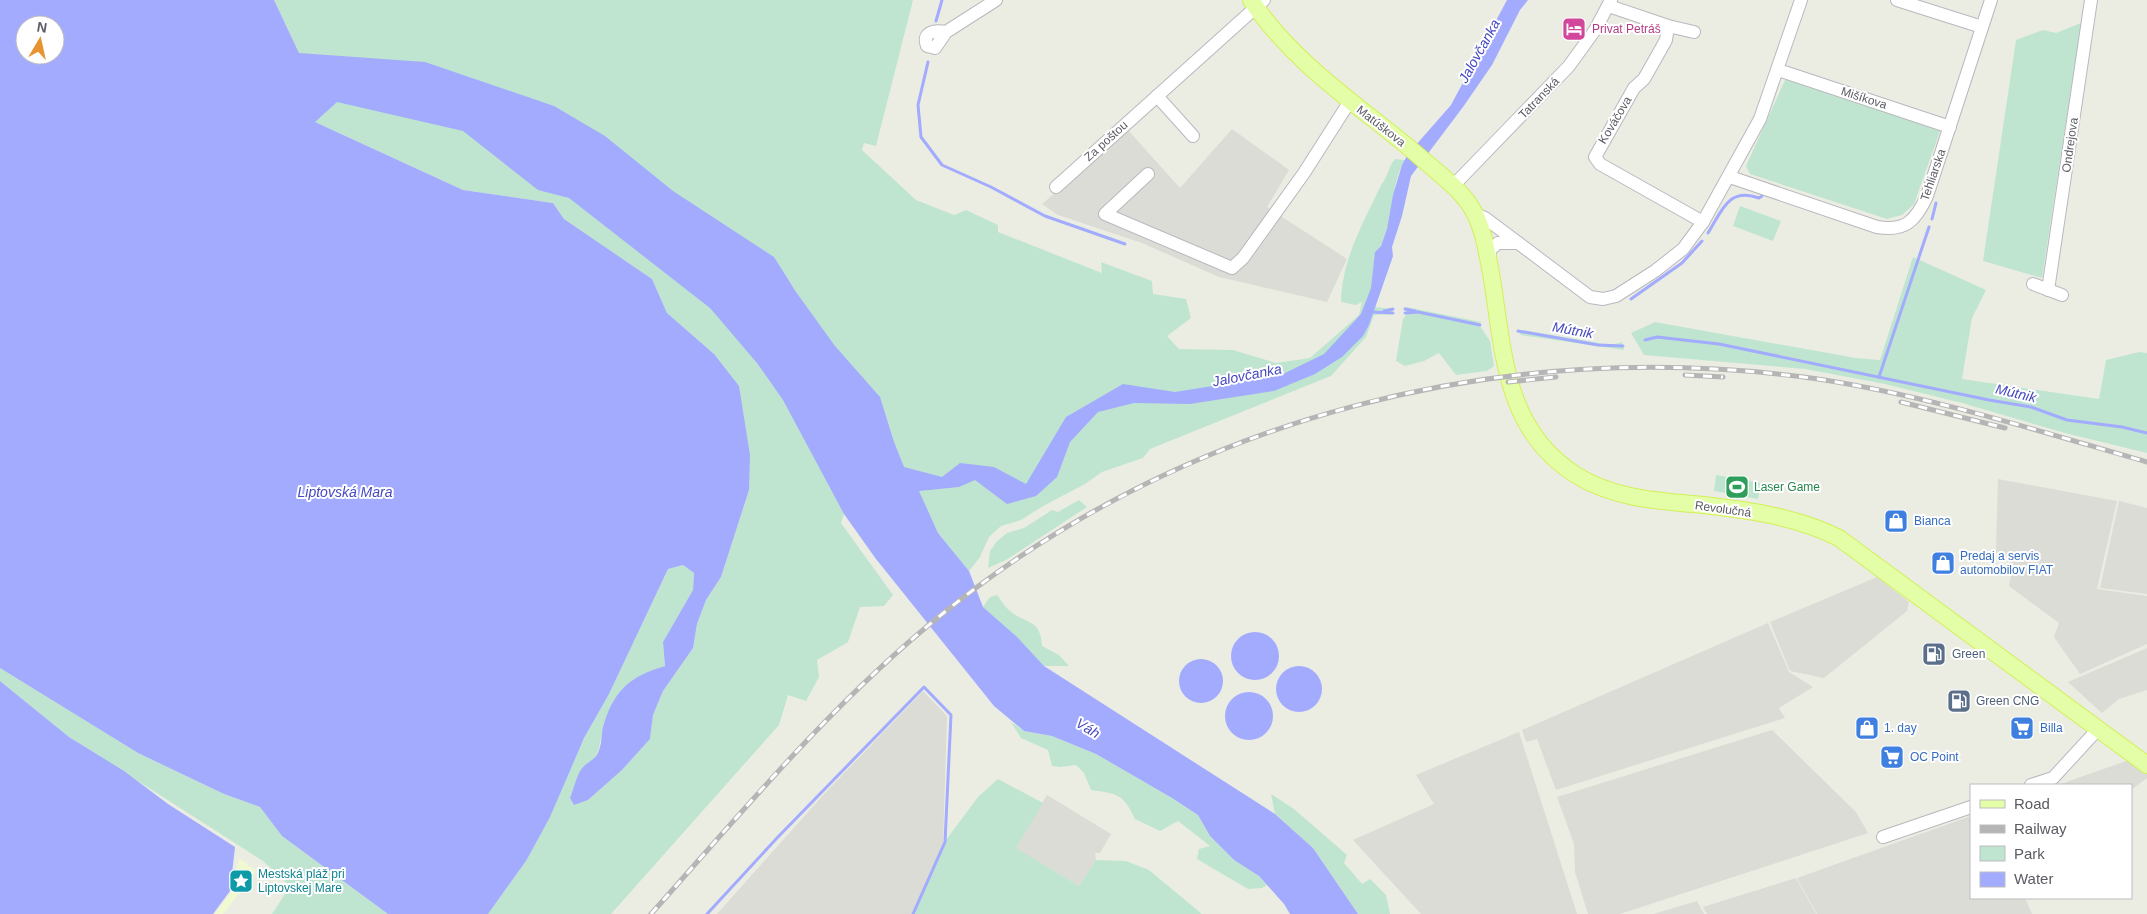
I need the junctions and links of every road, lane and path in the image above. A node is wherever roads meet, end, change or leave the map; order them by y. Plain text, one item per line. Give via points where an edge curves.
1 (996, 0) edge
2 (1801, 0) edge
3 (1897, 0) edge
4 (1991, 0) edge
5 (2092, 0) edge
6 (1257, 2) edge
7 (1610, 3) edge
8 (1668, 26) junction
9 (1982, 28) junction
10 (946, 32) dead end
11 (1694, 32) dead end
12 (1778, 70) junction
13 (1157, 96) junction
14 (1350, 101) junction
15 (1950, 127) junction
16 (1193, 136) dead end
17 (1148, 174) dead end
18 (1730, 176) junction
19 (1453, 186) junction
20 (1056, 187) dead end
21 (1475, 214) junction
22 (1703, 222) junction
23 (1519, 243) junction
24 (1488, 260) junction
25 (2032, 284) dead end
26 (2048, 290) junction
27 (2062, 295) dead end
28 (2098, 729) junction
29 (2147, 765) edge
30 (2034, 784) edge
31 (1970, 807) edge
32 (1883, 837) dead end

1 - 10 street
2 - 12 street
3 - 9 street
4 - 9 street, Tehliarska
5 - 26 street, Ondrejova
6 - 13 street, Za poštou
6 - 14 main road, Matúškova via 1294,53
7 - 8 street
7 - 19 street, Tatranská via 1569,66
8 - 11 street
8 - 22 street, Kováčova via 1666,40 1595,157 1600,164
9 - 15 street, Tehliarska
12 - 15 street, Mišíkova
12 - 18 street via 1760,119
13 - 16 street
13 - 20 street, Za poštou
14 - 17 street via 1304,173 1243,258 1232,268 1105,214
14 - 19 main road, Matúškova
15 - 18 street, Tehliarska via 1918,216 1898,228 1877,227
18 - 22 street
19 - 21 main road, Matúškova
21 - 23 street, Matúškova
21 - 24 main road, Revolučná
22 - 23 street, Matúškova via 1683,249 1670,260 1609,298 1586,296
23 - 24 street via 1498,243 1491,249
24 - 28 main road, Revolučná via 1517,408 1541,446 1564,466 1617,493 1759,514 1832,534
25 - 26 street
26 - 27 street
28 - 29 main road, Revolučná
28 - 30 street via 2054,778
31 - 32 street

